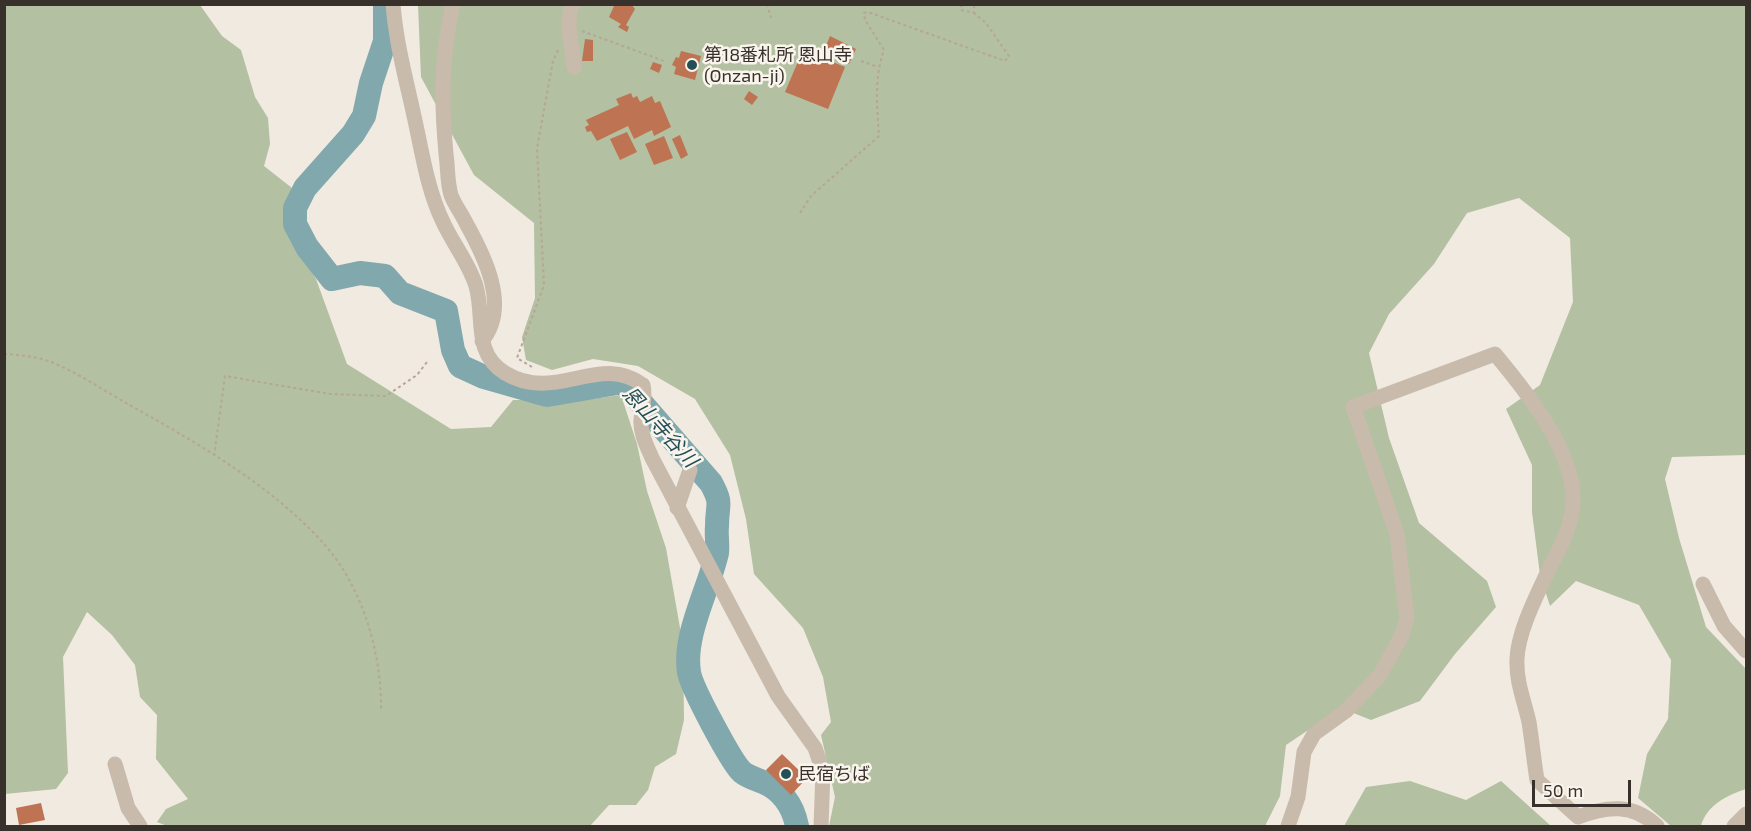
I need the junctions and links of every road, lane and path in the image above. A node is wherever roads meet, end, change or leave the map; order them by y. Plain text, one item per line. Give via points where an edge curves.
1 (393, 4) edge
2 (453, 4) edge
3 (573, 4) edge
4 (767, 4) edge
5 (961, 4) edge
6 (974, 4) edge
7 (974, 13) junction
8 (771, 18) dead end
9 (568, 26) junction
10 (664, 61) dead end
11 (861, 61) dead end
12 (574, 67) dead end
13 (878, 67) junction
14 (800, 213) dead end
15 (482, 341) junction
16 (4, 354) edge
17 (427, 362) dead end
18 (542, 370) dead end
19 (214, 456) junction
20 (690, 470) dead end
21 (677, 508) junction
22 (1703, 584) dead end
23 (1746, 651) edge
24 (381, 711) dead end
25 (115, 764) dead end
26 (1746, 814) edge
27 (140, 826) edge
28 (821, 826) edge
29 (1288, 826) edge
30 (1657, 826) edge
31 (1734, 826) edge

1 - 15 street via 395,39 433,196 476,287
2 - 15 street via 443,46 441,103 451,195 483,253 492,288 496,312 492,328
3 - 9 street
4 - 8 path
5 - 7 path via 961,10
6 - 7 path
7 - 13 path via 1009,56 1005,61 868,12 864,13 865,20 884,50
9 - 10 path
9 - 12 street
9 - 18 path via 553,61 537,148 544,285 517,358
11 - 13 path
13 - 14 path via 879,136 811,196
15 - 21 street via 487,358 503,372 523,381 548,385 607,371 630,375 643,385 643,438
16 - 19 path via 56,364
17 - 19 path via 417,375 386,396 330,394 225,375
19 - 24 path via 278,502 326,545 348,578 374,645 382,685
20 - 21 street
21 - 28 street via 778,696 815,748 823,771
22 - 23 street via 1724,626
25 - 27 street via 128,808
26 - 31 street
29 - 30 street via 1298,797 1304,752 1314,734 1346,711 1380,675 1407,618 1397,534 1353,407 1495,354 1525,390 1552,435 1567,469 1573,496 1569,531 1533,603 1517,657 1518,683 1537,780 1578,817 1595,810 1622,807

